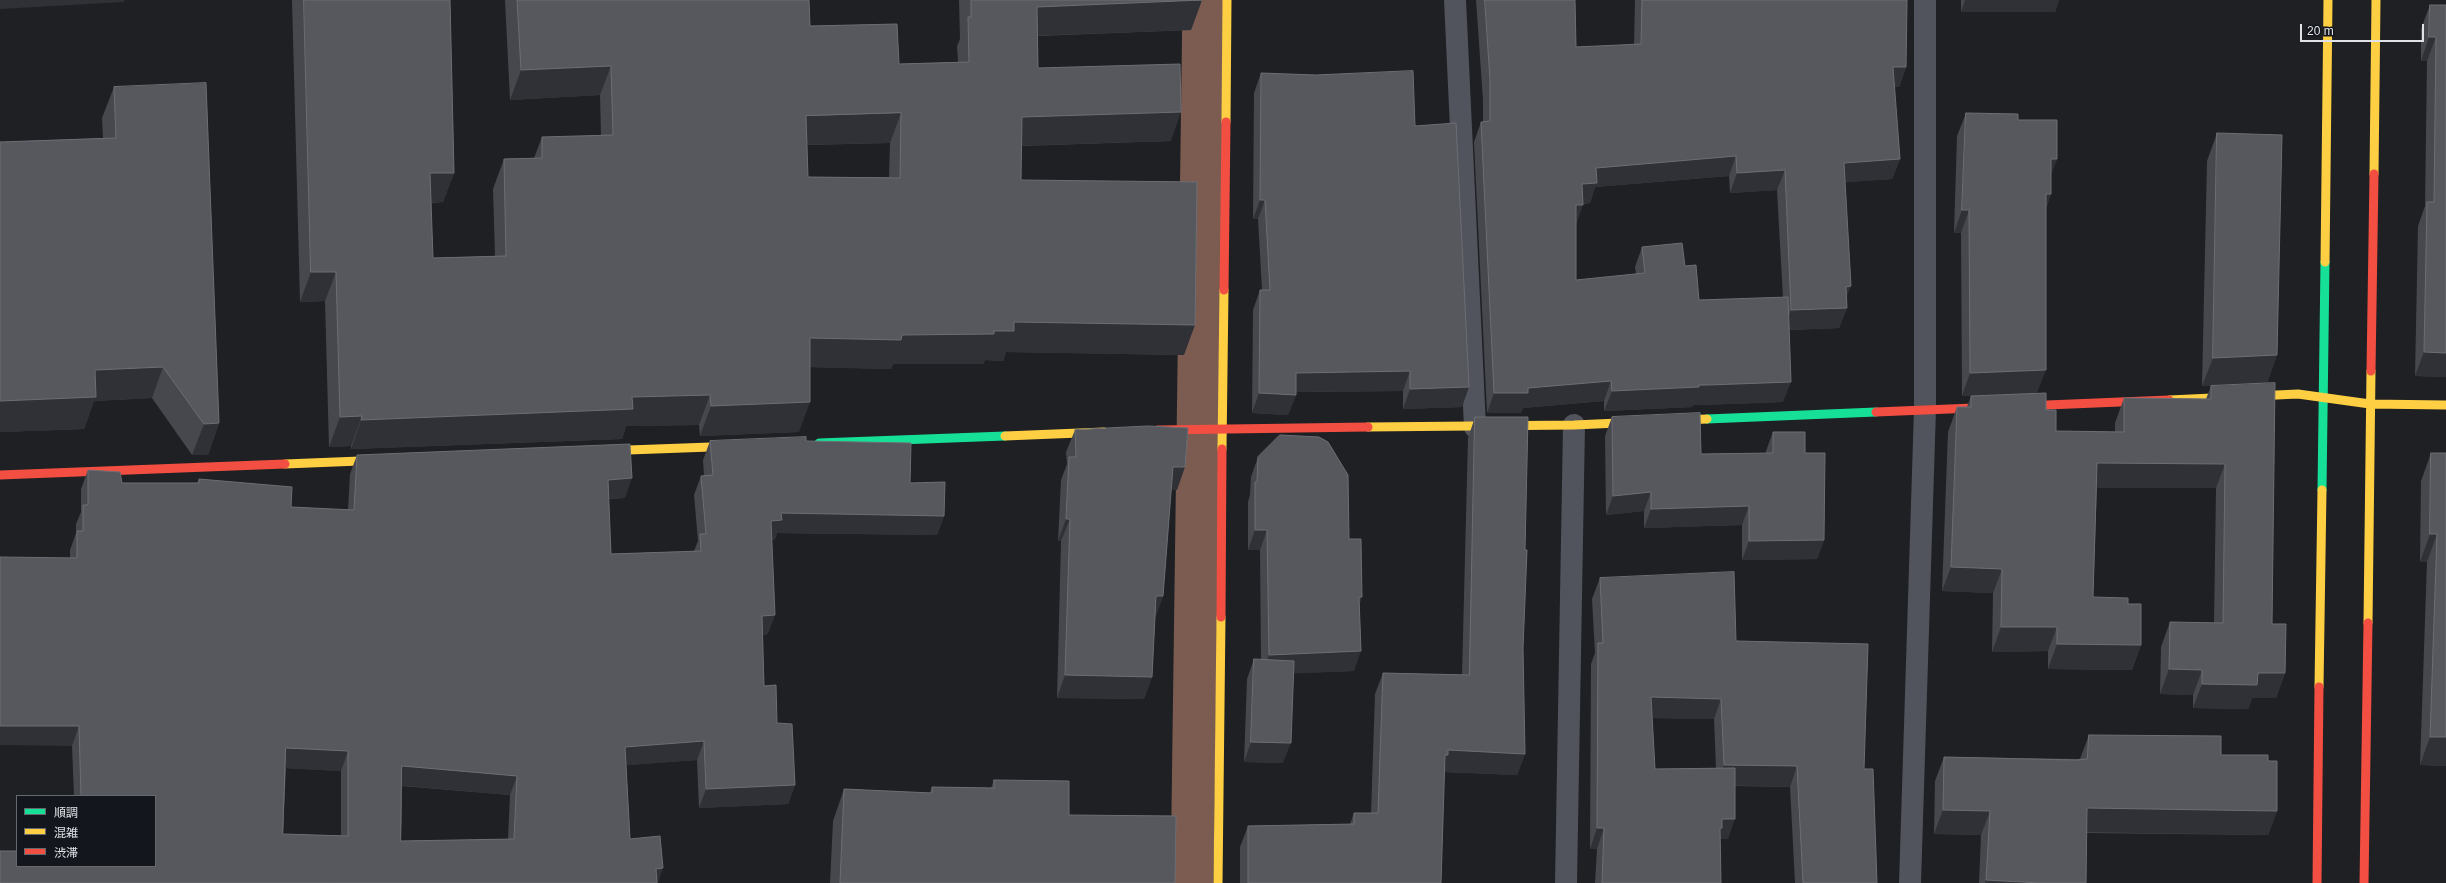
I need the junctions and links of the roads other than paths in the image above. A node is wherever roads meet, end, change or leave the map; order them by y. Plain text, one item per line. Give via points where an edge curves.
1 (1227, 0) edge
2 (1455, 0) edge
3 (1925, 0) edge
4 (2328, 0) edge
5 (2376, 0) edge
6 (2322, 398) junction
7 (2370, 404) junction
8 (2446, 405) edge
9 (1924, 409) junction
10 (1574, 425) junction
11 (1475, 427) junction
12 (1223, 428) junction
13 (1151, 430) edge
14 (1111, 432) edge
15 (807, 444) edge
16 (751, 446) edge
17 (591, 452) edge
18 (392, 460) edge
19 (0, 475) edge
20 (1218, 883) edge
21 (1566, 883) edge
22 (1910, 883) edge
23 (2317, 883) edge
24 (2364, 883) edge

1 - 12 street
2 - 11 street
3 - 9 street
4 - 6 street
5 - 7 street
6 - 7 street
6 - 9 street via 2298,394
6 - 23 street
7 - 8 street
7 - 24 street
9 - 10 street
9 - 22 street
10 - 11 street
10 - 21 street
11 - 12 street
12 - 13 street
12 - 20 street
14 - 15 street
16 - 17 street
18 - 19 street

